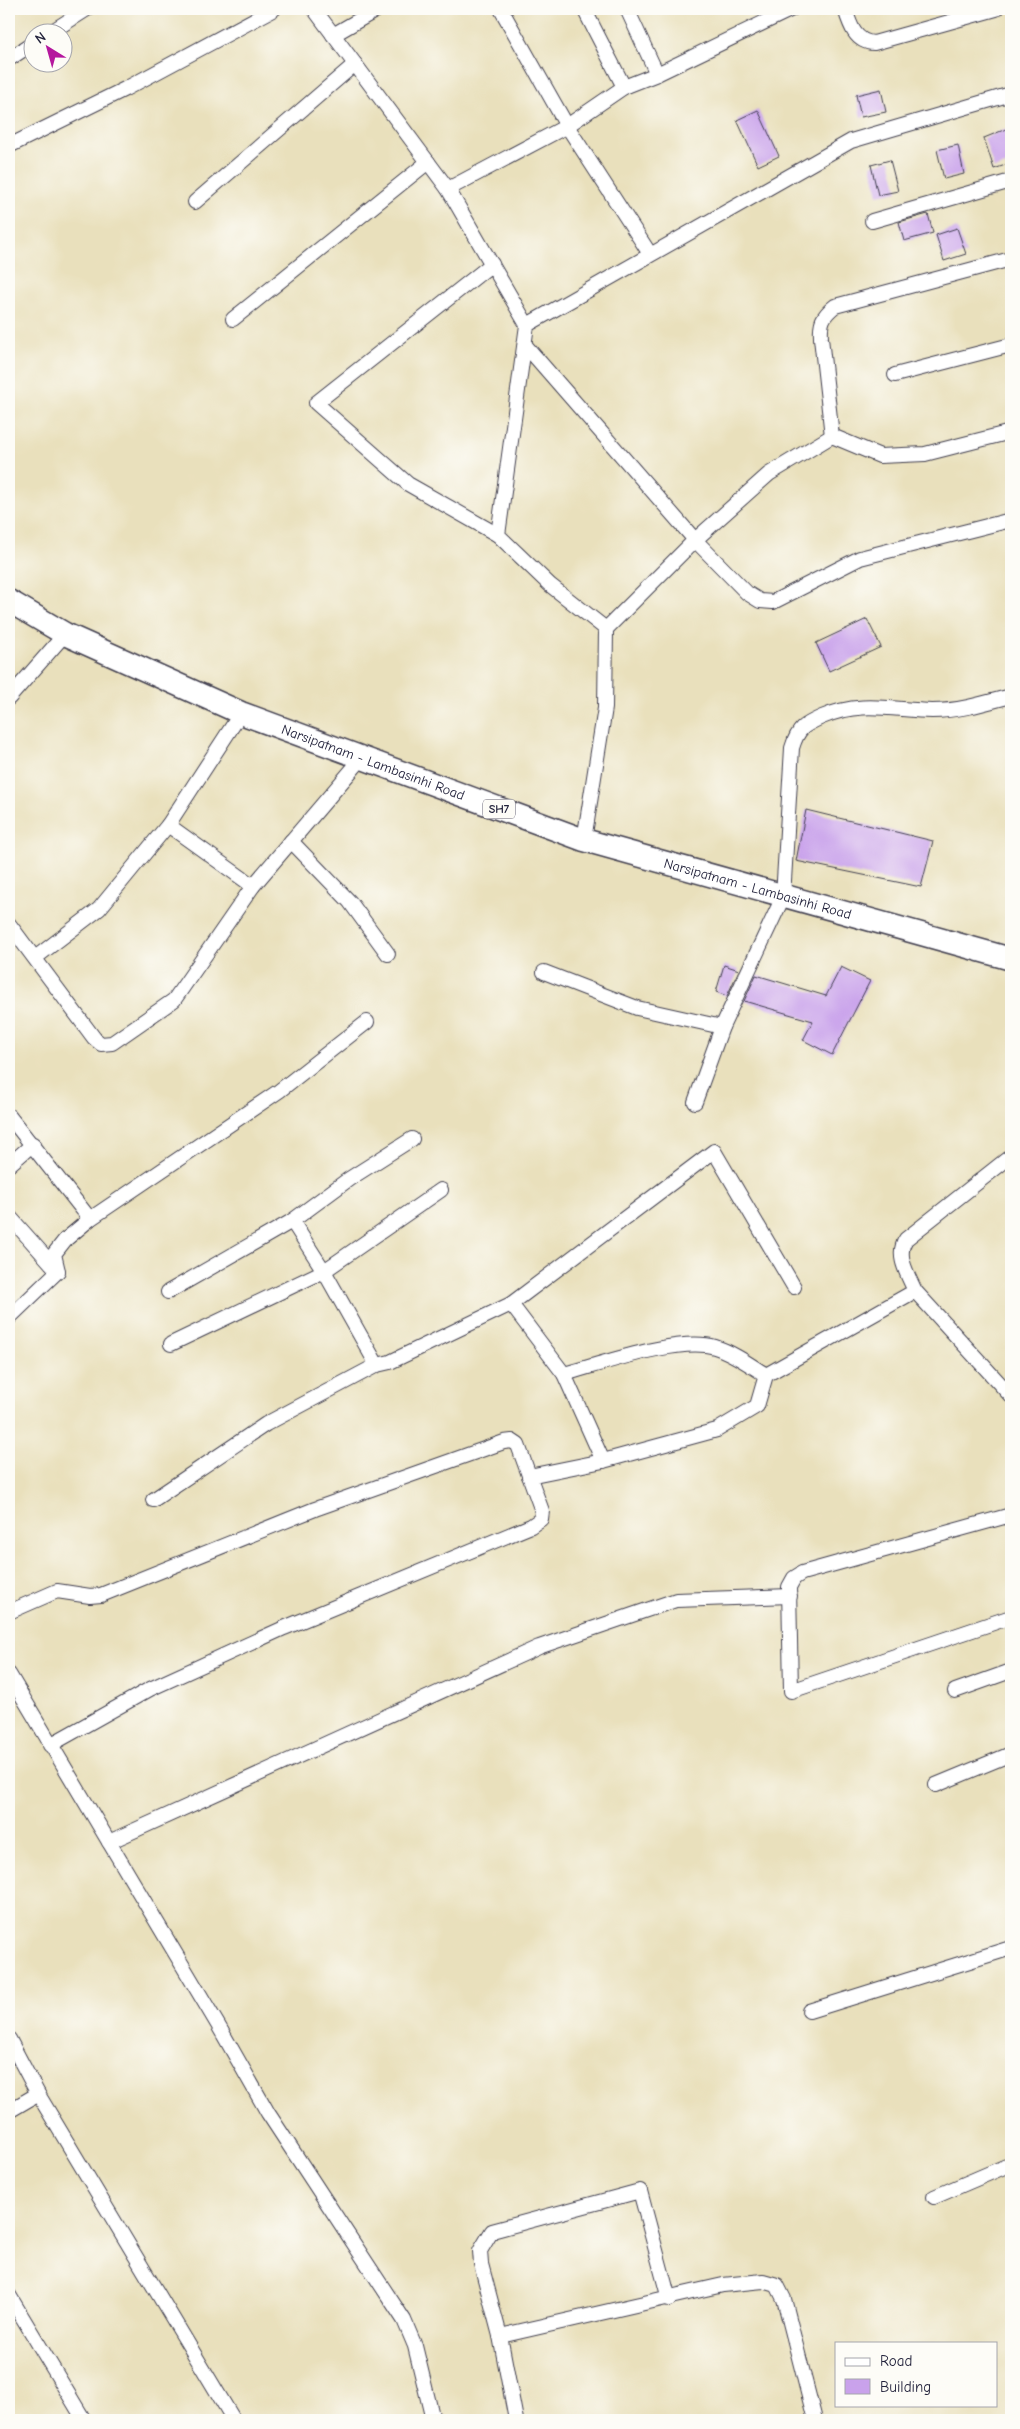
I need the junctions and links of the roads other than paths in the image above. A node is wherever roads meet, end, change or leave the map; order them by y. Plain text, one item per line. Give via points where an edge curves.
1 (87, 9) edge
2 (274, 9) edge
3 (314, 9) edge
4 (378, 9) edge
5 (584, 9) edge
6 (627, 9) edge
7 (792, 9) edge
8 (845, 9) edge
9 (996, 9) edge
10 (502, 11) dead end
11 (66, 22) edge
12 (333, 35) junction
13 (22, 51) edge
14 (9, 59) edge
15 (355, 64) junction
16 (657, 74) junction
17 (624, 88) junction
18 (1011, 94) edge
19 (567, 126) junction
20 (9, 146) edge
21 (428, 162) junction
22 (1011, 181) edge
23 (448, 189) junction
24 (195, 202) dead end
25 (872, 221) dead end
26 (650, 254) junction
27 (1011, 259) edge
28 (492, 264) junction
29 (233, 318) dead end
30 (527, 325) junction
31 (525, 345) junction
32 (1011, 345) edge
33 (895, 375) dead end
34 (1011, 432) edge
35 (832, 436) junction
36 (1011, 520) edge
37 (498, 535) junction
38 (695, 540) junction
39 (9, 601) edge
40 (606, 629) junction
41 (65, 634) junction
42 (1011, 696) edge
43 (9, 698) edge
44 (241, 714) junction
45 (363, 757) junction
46 (168, 825) junction
47 (584, 840) junction
48 (290, 841) junction
49 (253, 886) junction
50 (783, 897) junction
51 (9, 924) edge
52 (388, 954) dead end
53 (35, 958) junction
54 (1011, 959) edge
55 (544, 972) dead end
56 (367, 1022) dead end
57 (722, 1027) junction
58 (695, 1102) dead end
59 (9, 1116) edge
60 (412, 1139) dead end
61 (33, 1144) junction
62 (1011, 1156) edge
63 (9, 1165) edge
64 (441, 1190) dead end
65 (9, 1216) edge
66 (90, 1219) junction
67 (292, 1221) junction
68 (58, 1271) junction
69 (324, 1271) junction
70 (794, 1287) dead end
71 (915, 1291) junction
72 (168, 1292) dead end
73 (511, 1304) junction
74 (12, 1310) edge
75 (171, 1344) dead end
76 (377, 1365) junction
77 (564, 1374) junction
78 (766, 1375) junction
79 (1011, 1396) edge
80 (603, 1461) junction
81 (529, 1476) junction
82 (153, 1500) dead end
83 (1011, 1515) edge
84 (790, 1596) junction
85 (9, 1612) edge
86 (1011, 1617) edge
87 (1011, 1671) edge
88 (9, 1674) edge
89 (954, 1691) dead end
90 (50, 1745) junction
91 (1011, 1754) edge
92 (936, 1785) dead end
93 (109, 1842) junction
94 (1011, 1948) edge
95 (809, 2011) dead end
96 (9, 2039) edge
97 (38, 2094) junction
98 (9, 2111) edge
99 (1011, 2164) edge
100 (934, 2197) dead end
101 (9, 2295) edge
102 (669, 2299) junction
103 (500, 2336) junction
104 (232, 2417) dead end
105 (84, 2420) edge
106 (433, 2420) edge
107 (516, 2420) edge
108 (815, 2420) edge

1 - 11 street
2 - 20 street via 125,89
3 - 12 street
4 - 12 street
5 - 17 street
6 - 16 street
7 - 16 street
8 - 9 street via 856,36 865,43
10 - 19 street
12 - 15 street
13 - 14 street
15 - 21 street
15 - 24 street
16 - 17 street
17 - 19 street
18 - 26 street via 850,141
19 - 23 street
19 - 26 street
21 - 23 street
21 - 29 street
22 - 25 street
23 - 28 street
26 - 30 street
27 - 35 street via 835,306 824,314 820,324
28 - 30 street
28 - 37 street via 316,403 408,484
30 - 31 street
31 - 37 street
31 - 38 street
32 - 33 street
34 - 35 street via 925,454 880,456
35 - 38 street via 770,474
36 - 38 street via 860,558 773,602 760,601 747,593
37 - 40 street via 550,585
38 - 40 street
39 - 41 main road, Narsipatnam - Lambasinhi Road / SH7
40 - 47 street via 605,708
41 - 43 street
41 - 44 main road, Narsipatnam - Lambasinhi Road / SH7
42 - 50 street via 973,707 933,711 851,707 810,723 797,732 792,748
44 - 45 main road, Narsipatnam - Lambasinhi Road / SH7
44 - 46 street
45 - 47 main road, Narsipatnam - Lambasinhi Road / SH7
45 - 48 street
46 - 49 street
46 - 53 street via 99,909
47 - 50 main road, Narsipatnam - Lambasinhi Road / SH7
48 - 49 street
48 - 52 street via 350,902
49 - 53 street via 174,1000 112,1043 101,1044 94,1038
50 - 54 main road, Narsipatnam - Lambasinhi Road / SH7
50 - 57 street
51 - 53 street
55 - 57 street via 638,1008
56 - 66 street via 279,1091
57 - 58 street
59 - 61 street
60 - 67 street via 349,1179
61 - 63 street
61 - 66 street
62 - 71 street via 913,1232 901,1246 902,1258
64 - 69 street
65 - 68 street
66 - 68 street via 56,1250 54,1258
67 - 69 street
67 - 72 street
68 - 74 street
69 - 75 street
69 - 76 street
70 - 73 street via 714,1151
71 - 78 street
71 - 79 street
73 - 76 street via 390,1362
73 - 77 street
76 - 82 street via 266,1424
77 - 78 street via 692,1344 714,1347 740,1358
77 - 80 street
78 - 80 street via 757,1406 717,1430
80 - 81 street
81 - 85 street via 518,1445 512,1441 504,1442 315,1509 100,1595 57,1591
81 - 90 street via 542,1511 537,1523 284,1628 150,1689
83 - 84 street via 802,1573 788,1587
84 - 86 street via 791,1691
84 - 93 street via 676,1600 539,1647
87 - 89 street
88 - 90 street
90 - 93 street
91 - 92 street
93 - 106 street via 268,2113 404,2320 415,2346
94 - 95 street
96 - 97 street
97 - 98 street
97 - 104 street
99 - 100 street
101 - 105 street
102 - 103 street
102 - 103 street via 640,2191 492,2230 480,2251
102 - 108 street via 723,2285 763,2281 777,2285 784,2299
103 - 107 street

